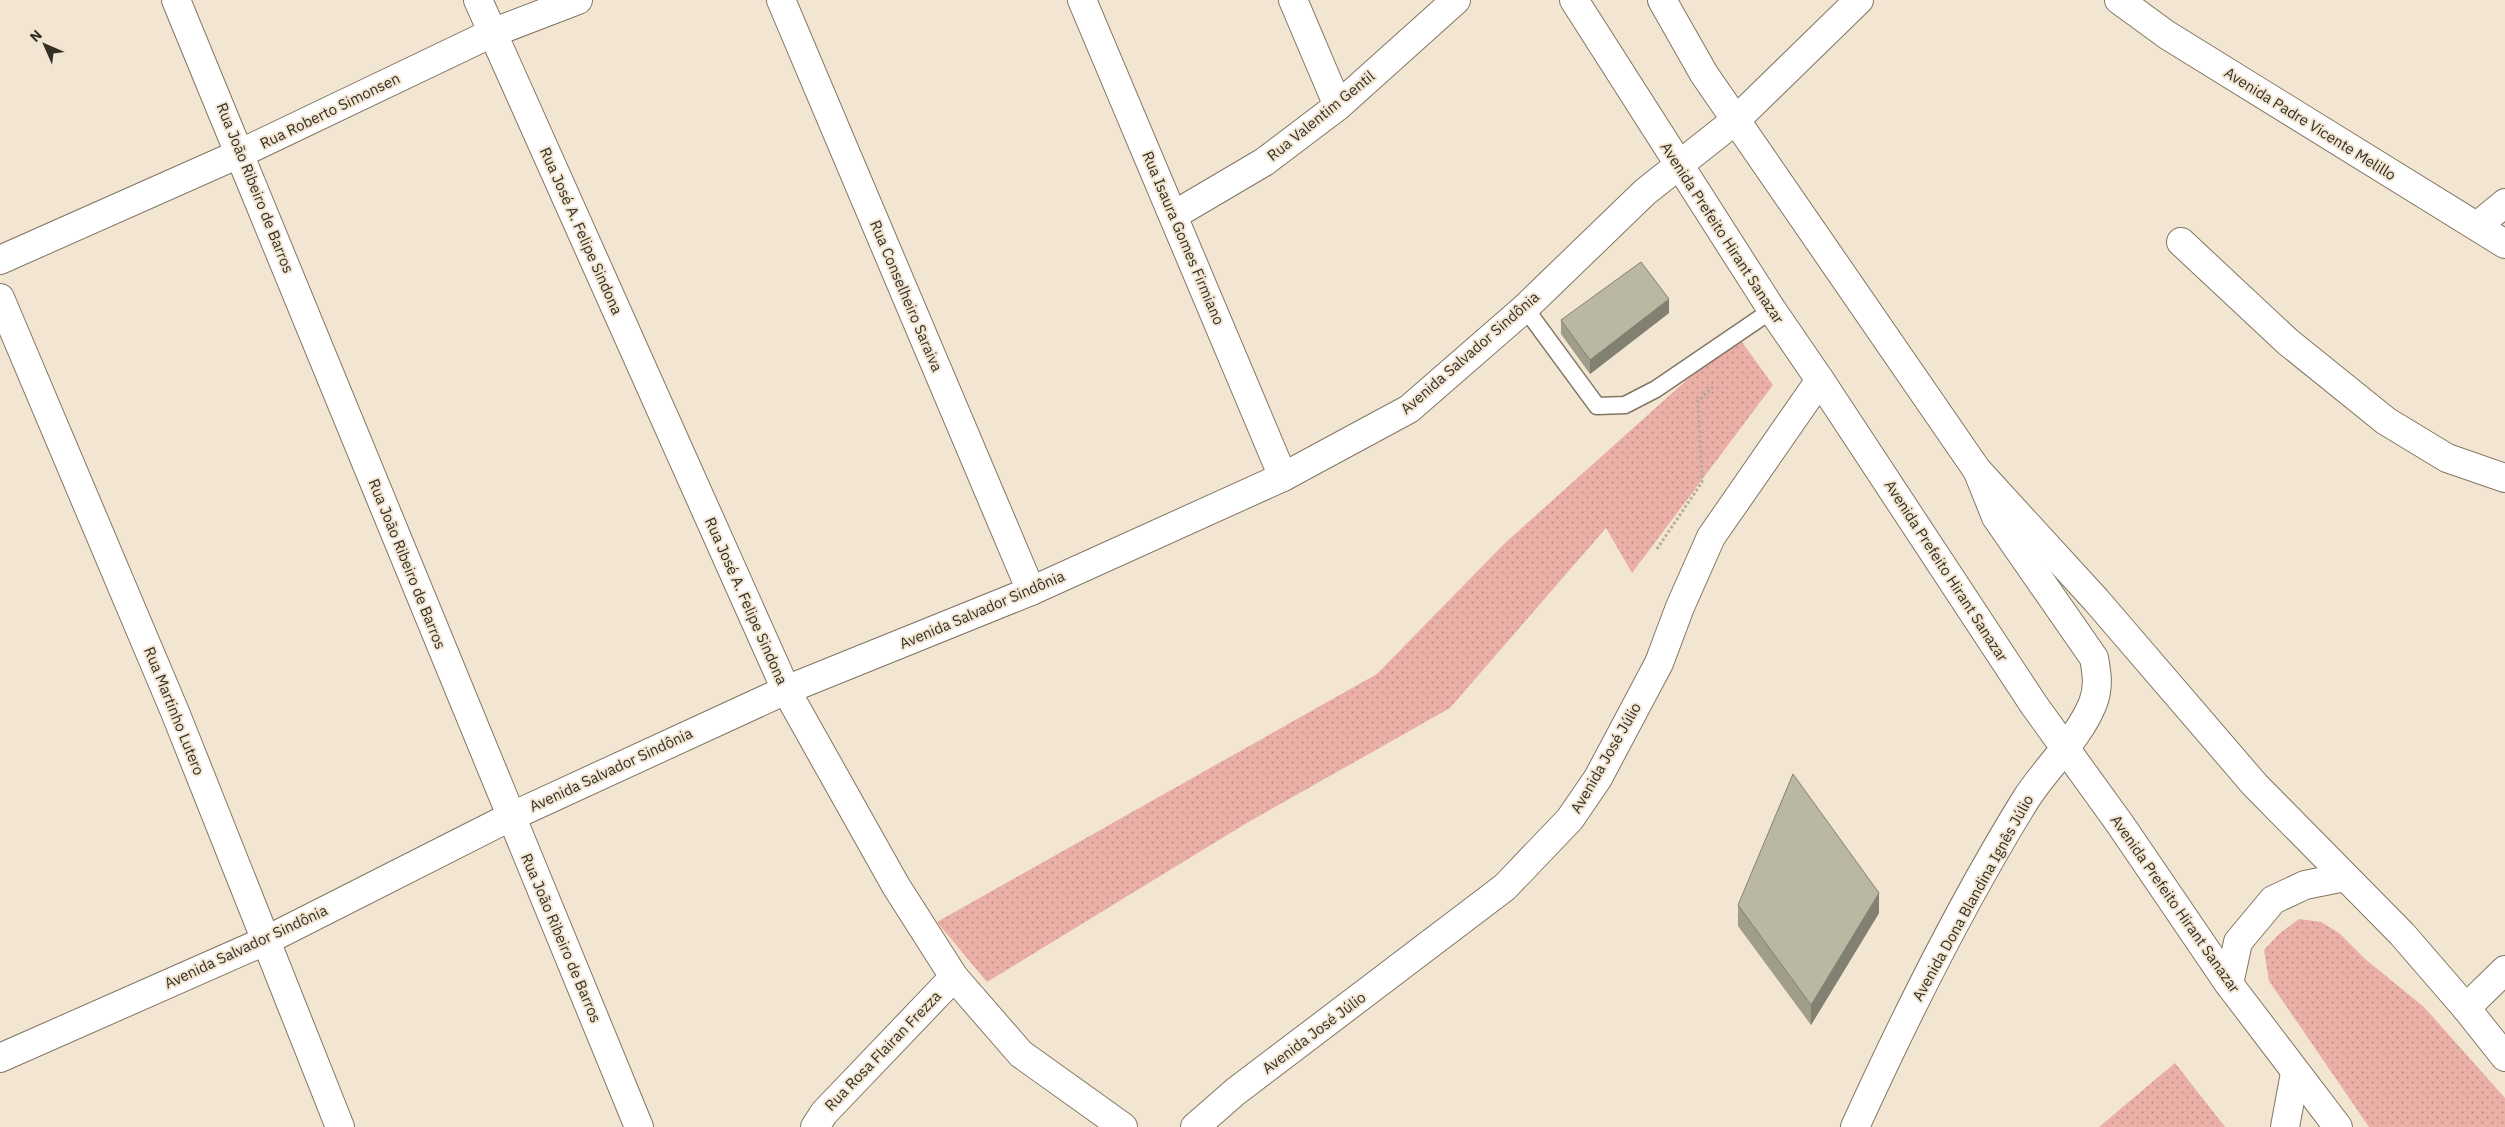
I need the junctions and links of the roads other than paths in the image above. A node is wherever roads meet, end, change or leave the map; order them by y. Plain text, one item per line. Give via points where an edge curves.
1 (176, 0) edge
2 (478, 0) edge
3 (578, 0) edge
4 (781, 0) edge
5 (1082, 0) edge
6 (1293, 0) edge
7 (1456, 0) edge
8 (1574, 0) edge
9 (1662, 0) edge
10 (1858, 0) edge
11 (2119, 0) edge
12 (492, 33) junction
13 (1338, 106) junction
14 (1737, 119) junction
15 (241, 153) junction
16 (1678, 165) junction
17 (2505, 203) edge
18 (1174, 215) junction
19 (2477, 226) junction
20 (2181, 242) dead end
21 (2505, 244) edge
22 (0, 260) edge
23 (0, 298) edge
24 (1525, 308) junction
25 (1772, 310) junction
26 (1820, 380) junction
27 (1977, 470) junction
28 (1283, 477) junction
29 (2505, 478) edge
30 (1030, 591) junction
31 (786, 690) junction
32 (2066, 749) junction
33 (510, 817) junction
34 (2345, 877) junction
35 (265, 941) junction
36 (2505, 970) edge
37 (954, 977) junction
38 (2229, 984) junction
39 (2466, 1008) junction
40 (2505, 1057) edge
41 (0, 1058) edge
42 (2295, 1072) junction
43 (340, 1127) edge
44 (639, 1127) edge
45 (816, 1127) edge
46 (1123, 1127) edge
47 (1195, 1127) edge
48 (1854, 1127) edge
49 (2285, 1127) edge
50 (2338, 1127) edge

1 - 15 street, Rua João Ribeiro de Barros
2 - 12 street, Rua José A. Felipe Sindona
3 - 12 street, Rua Roberto Simonsen
4 - 30 street, Rua Conselheiro Saraiva
5 - 18 street, Rua Isaura Gomes Firmiano
6 - 13 street
7 - 13 street, Rua Valentim Gentil
8 - 16 street, Avenida Prefeito Hirant Sanazar
9 - 14 street via 1704,74
10 - 14 street, Avenida Salvador Sindônia
11 - 19 street, Avenida Padre Vicente Melillo via 2167,35
12 - 15 street, Rua Roberto Simonsen
12 - 31 street, Rua José A. Felipe Sindona
13 - 18 street, Rua Valentim Gentil via 1264,162
14 - 16 street, Avenida Salvador Sindônia
14 - 27 street
15 - 22 street, Rua Roberto Simonsen
15 - 33 street, Rua João Ribeiro de Barros
16 - 24 street, Avenida Salvador Sindônia via 1645,192
16 - 25 street, Avenida Prefeito Hirant Sanazar
17 - 19 street
18 - 28 street, Rua Isaura Gomes Firmiano
19 - 21 street, Avenida Padre Vicente Melillo
20 - 29 street via 2288,342 2386,421 2447,458
23 - 35 street, Rua Martinho Lutero via 176,712
24 - 25 lane via 1598,406 1625,405 1656,389
24 - 28 street, Avenida Salvador Sindônia via 1409,409
25 - 26 street, Avenida Prefeito Hirant Sanazar
26 - 32 street, Avenida Prefeito Hirant Sanazar
26 - 47 street, Avenida José Júlio via 1711,537 1659,663 1598,778 1570,820 1505,887 1235,1092
27 - 32 street, Avenida Dona Blandina Ignês Júlio via 1996,517 2094,658 2098,680 2093,703
27 - 34 street via 2096,600 2255,785
28 - 30 street, Avenida Salvador Sindônia
30 - 31 street, Avenida Salvador Sindônia
31 - 33 street, Avenida Salvador Sindônia
31 - 37 street, Rua José A. Felipe Sindona via 896,886
32 - 38 street, Avenida Prefeito Hirant Sanazar
32 - 48 street, Avenida Dona Blandina Ignês Júlio via 2027,797 1898,1034
33 - 35 street, Avenida Salvador Sindônia
33 - 44 street, Rua João Ribeiro de Barros
34 - 38 street via 2305,885 2273,900 2238,942
34 - 39 street via 2402,934
35 - 41 street, Avenida Salvador Sindônia
35 - 43 street, Rua Martinho Lutero
36 - 39 street
37 - 45 street, Rua Rosa Flairan Frezza via 824,1112
37 - 46 street, Rua José A. Felipe Sindona via 1021,1054
38 - 42 street, Avenida Prefeito Hirant Sanazar
39 - 40 street
42 - 49 street
42 - 50 street, Avenida Prefeito Hirant Sanazar

